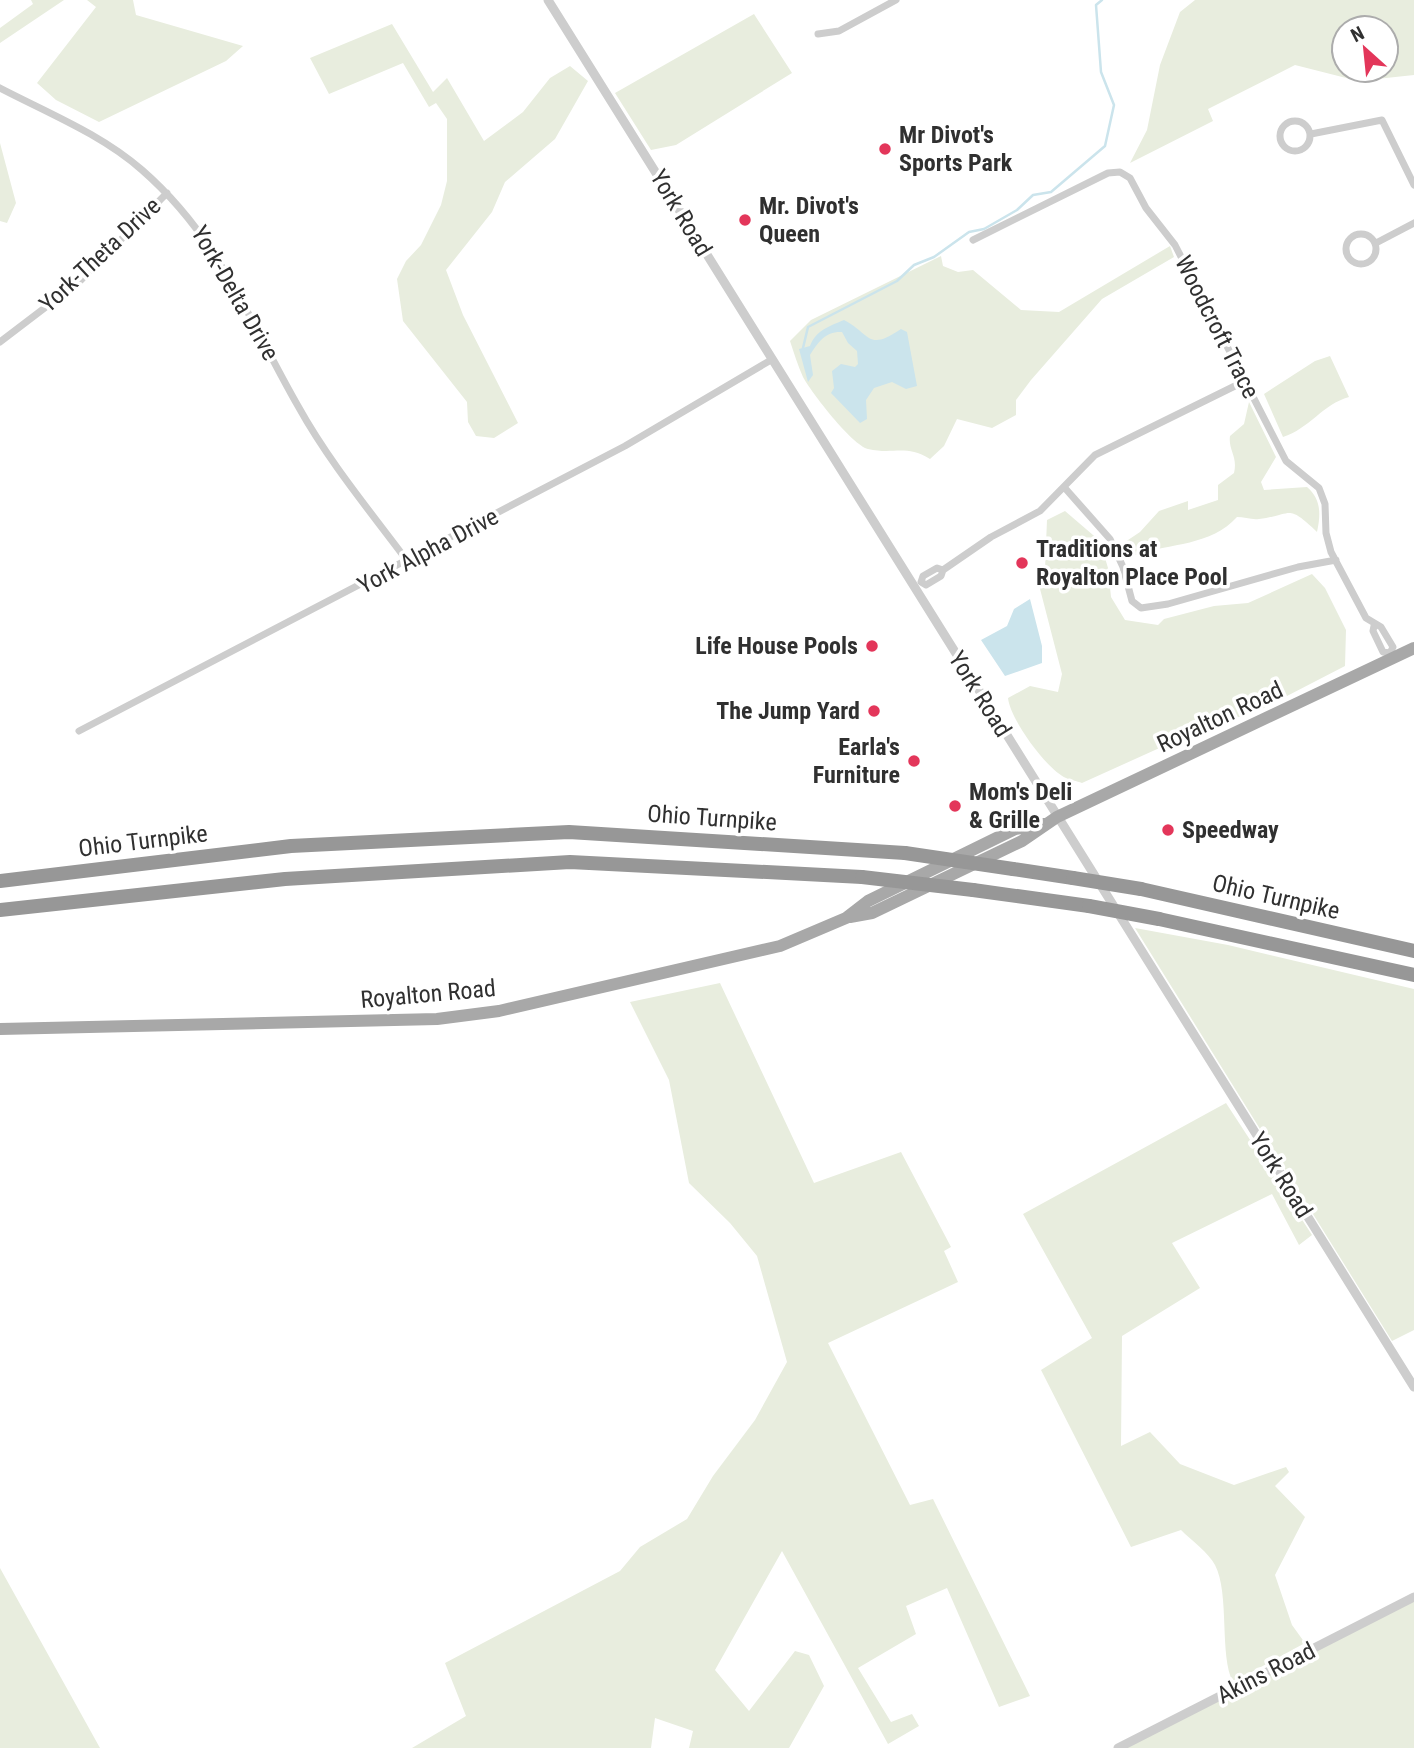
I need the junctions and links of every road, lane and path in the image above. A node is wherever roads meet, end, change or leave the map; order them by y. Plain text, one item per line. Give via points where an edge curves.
1 (548, 0) edge
2 (896, 0) edge
3 (818, 34) dead end
4 (0, 88) edge
5 (1311, 134) junction
6 (1414, 185) edge
7 (167, 193) junction
8 (1414, 223) edge
9 (974, 240) dead end
10 (1376, 243) junction
11 (0, 342) edge
12 (771, 360) junction
13 (1245, 381) junction
14 (1064, 487) junction
15 (1336, 560) junction
16 (408, 562) junction
17 (917, 584) junction
18 (1414, 648) edge
19 (1391, 656) junction
20 (79, 731) dead end
21 (1056, 817) junction
22 (0, 881) edge
23 (0, 909) edge
24 (1414, 951) edge
25 (1414, 975) edge
26 (0, 1029) edge
27 (1414, 1387) edge
28 (1414, 1597) edge
29 (1118, 1748) edge

1 - 12 street, York Road
2 - 3 street via 839,31
4 - 7 street, York-Delta Drive via 94,136
5 - 5 street via 1302,122 1292,121 1284,126 1280,141 1286,149 1299,152 1307,147
5 - 6 street via 1381,120
7 - 11 street, York-Theta Drive via 80,281
7 - 16 street, York-Delta Drive via 212,247 300,409 343,477
8 - 10 street
9 - 13 street, Woodcroft Trace via 1116,172 1130,178 1175,246
10 - 10 street via 1366,234 1356,234 1348,241 1347,256 1358,265 1368,264 1375,257
12 - 16 street, York Alpha Drive via 646,434
12 - 17 street, York Road
13 - 14 street via 1095,455
13 - 15 street, Woodcroft Trace via 1289,466 1316,483 1321,492 1327,539
14 - 15 street via 1110,539 1124,566 1132,601 1141,608
14 - 17 street via 1032,516 943,570 937,568 923,576
15 - 19 street, Woodcroft Trace via 1374,626 1383,652
16 - 20 street, York Alpha Drive
17 - 21 street, York Road
18 - 19 main road, Royalton Road
19 - 21 main road, Royalton Road
21 - 26 main road, Royalton Road via 1021,841 873,913 846,918 780,946 615,986 462,1016
21 - 27 street, York Road
22 - 24 highway, Ohio Turnpike, bridge via 291,846 569,832 905,853 1141,889
23 - 25 highway, Ohio Turnpike, bridge via 285,879 570,862 862,877 973,890 1159,919
28 - 29 street, Akins Road

